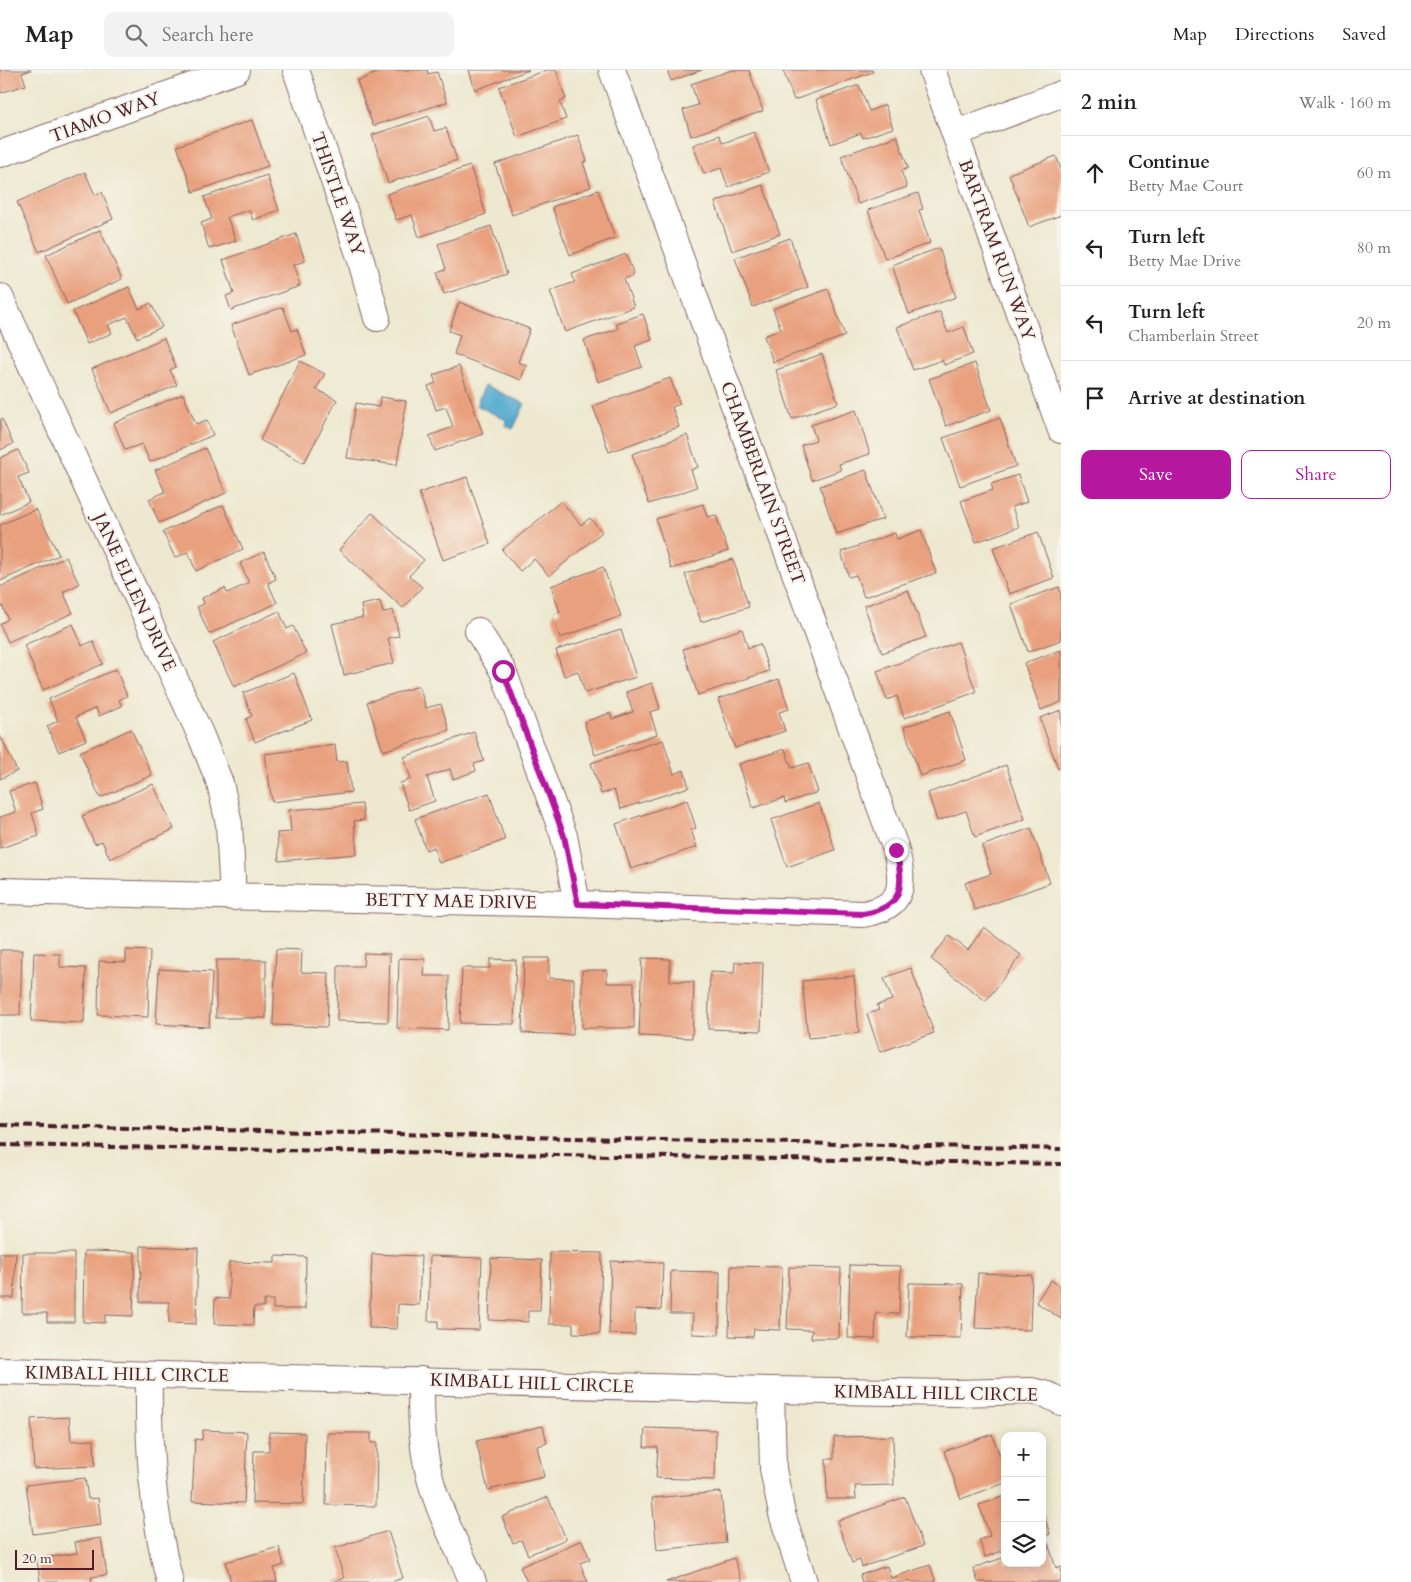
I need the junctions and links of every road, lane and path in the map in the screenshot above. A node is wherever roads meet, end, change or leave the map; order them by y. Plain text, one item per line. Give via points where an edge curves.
1 (237, 70) edge
2 (296, 70) edge
3 (612, 70) edge
4 (932, 70) edge
5 (1061, 94) edge
6 (956, 133) junction
7 (0, 154) edge
8 (0, 297) edge
9 (377, 318) dead end
10 (1061, 430) edge
11 (478, 631) dead end
12 (0, 891) edge
13 (233, 897) junction
14 (896, 898) joint
15 (578, 904) junction
16 (0, 1371) edge
17 (149, 1375) junction
18 (421, 1380) junction
19 (771, 1390) junction
20 (1061, 1402) edge
21 (170, 1582) edge
22 (473, 1582) edge
23 (804, 1582) edge

1 - 7 street, TIAMO WAY
2 - 9 street, THISTLE WAY via 360,257
3 - 14 street, CHAMBERLAIN STREET via 896,850 902,876
4 - 6 street, BARTRAM RUN WAY
5 - 6 street
6 - 10 street, BARTRAM RUN WAY
8 - 13 street, JANE ELLEN DRIVE via 220,783 229,824
11 - 15 street via 503,671 564,836
12 - 13 street, BETTY MAE DRIVE
13 - 15 street, BETTY MAE DRIVE
14 - 15 street, BETTY MAE DRIVE via 880,911 863,914
16 - 17 street, KIMBALL HILL CIRCLE
17 - 18 street, KIMBALL HILL CIRCLE
17 - 21 street via 148,1437 152,1492
18 - 19 street, KIMBALL HILL CIRCLE
18 - 22 street via 426,1462 438,1501
19 - 20 street, KIMBALL HILL CIRCLE via 1032,1391
19 - 23 street via 773,1469 782,1514

